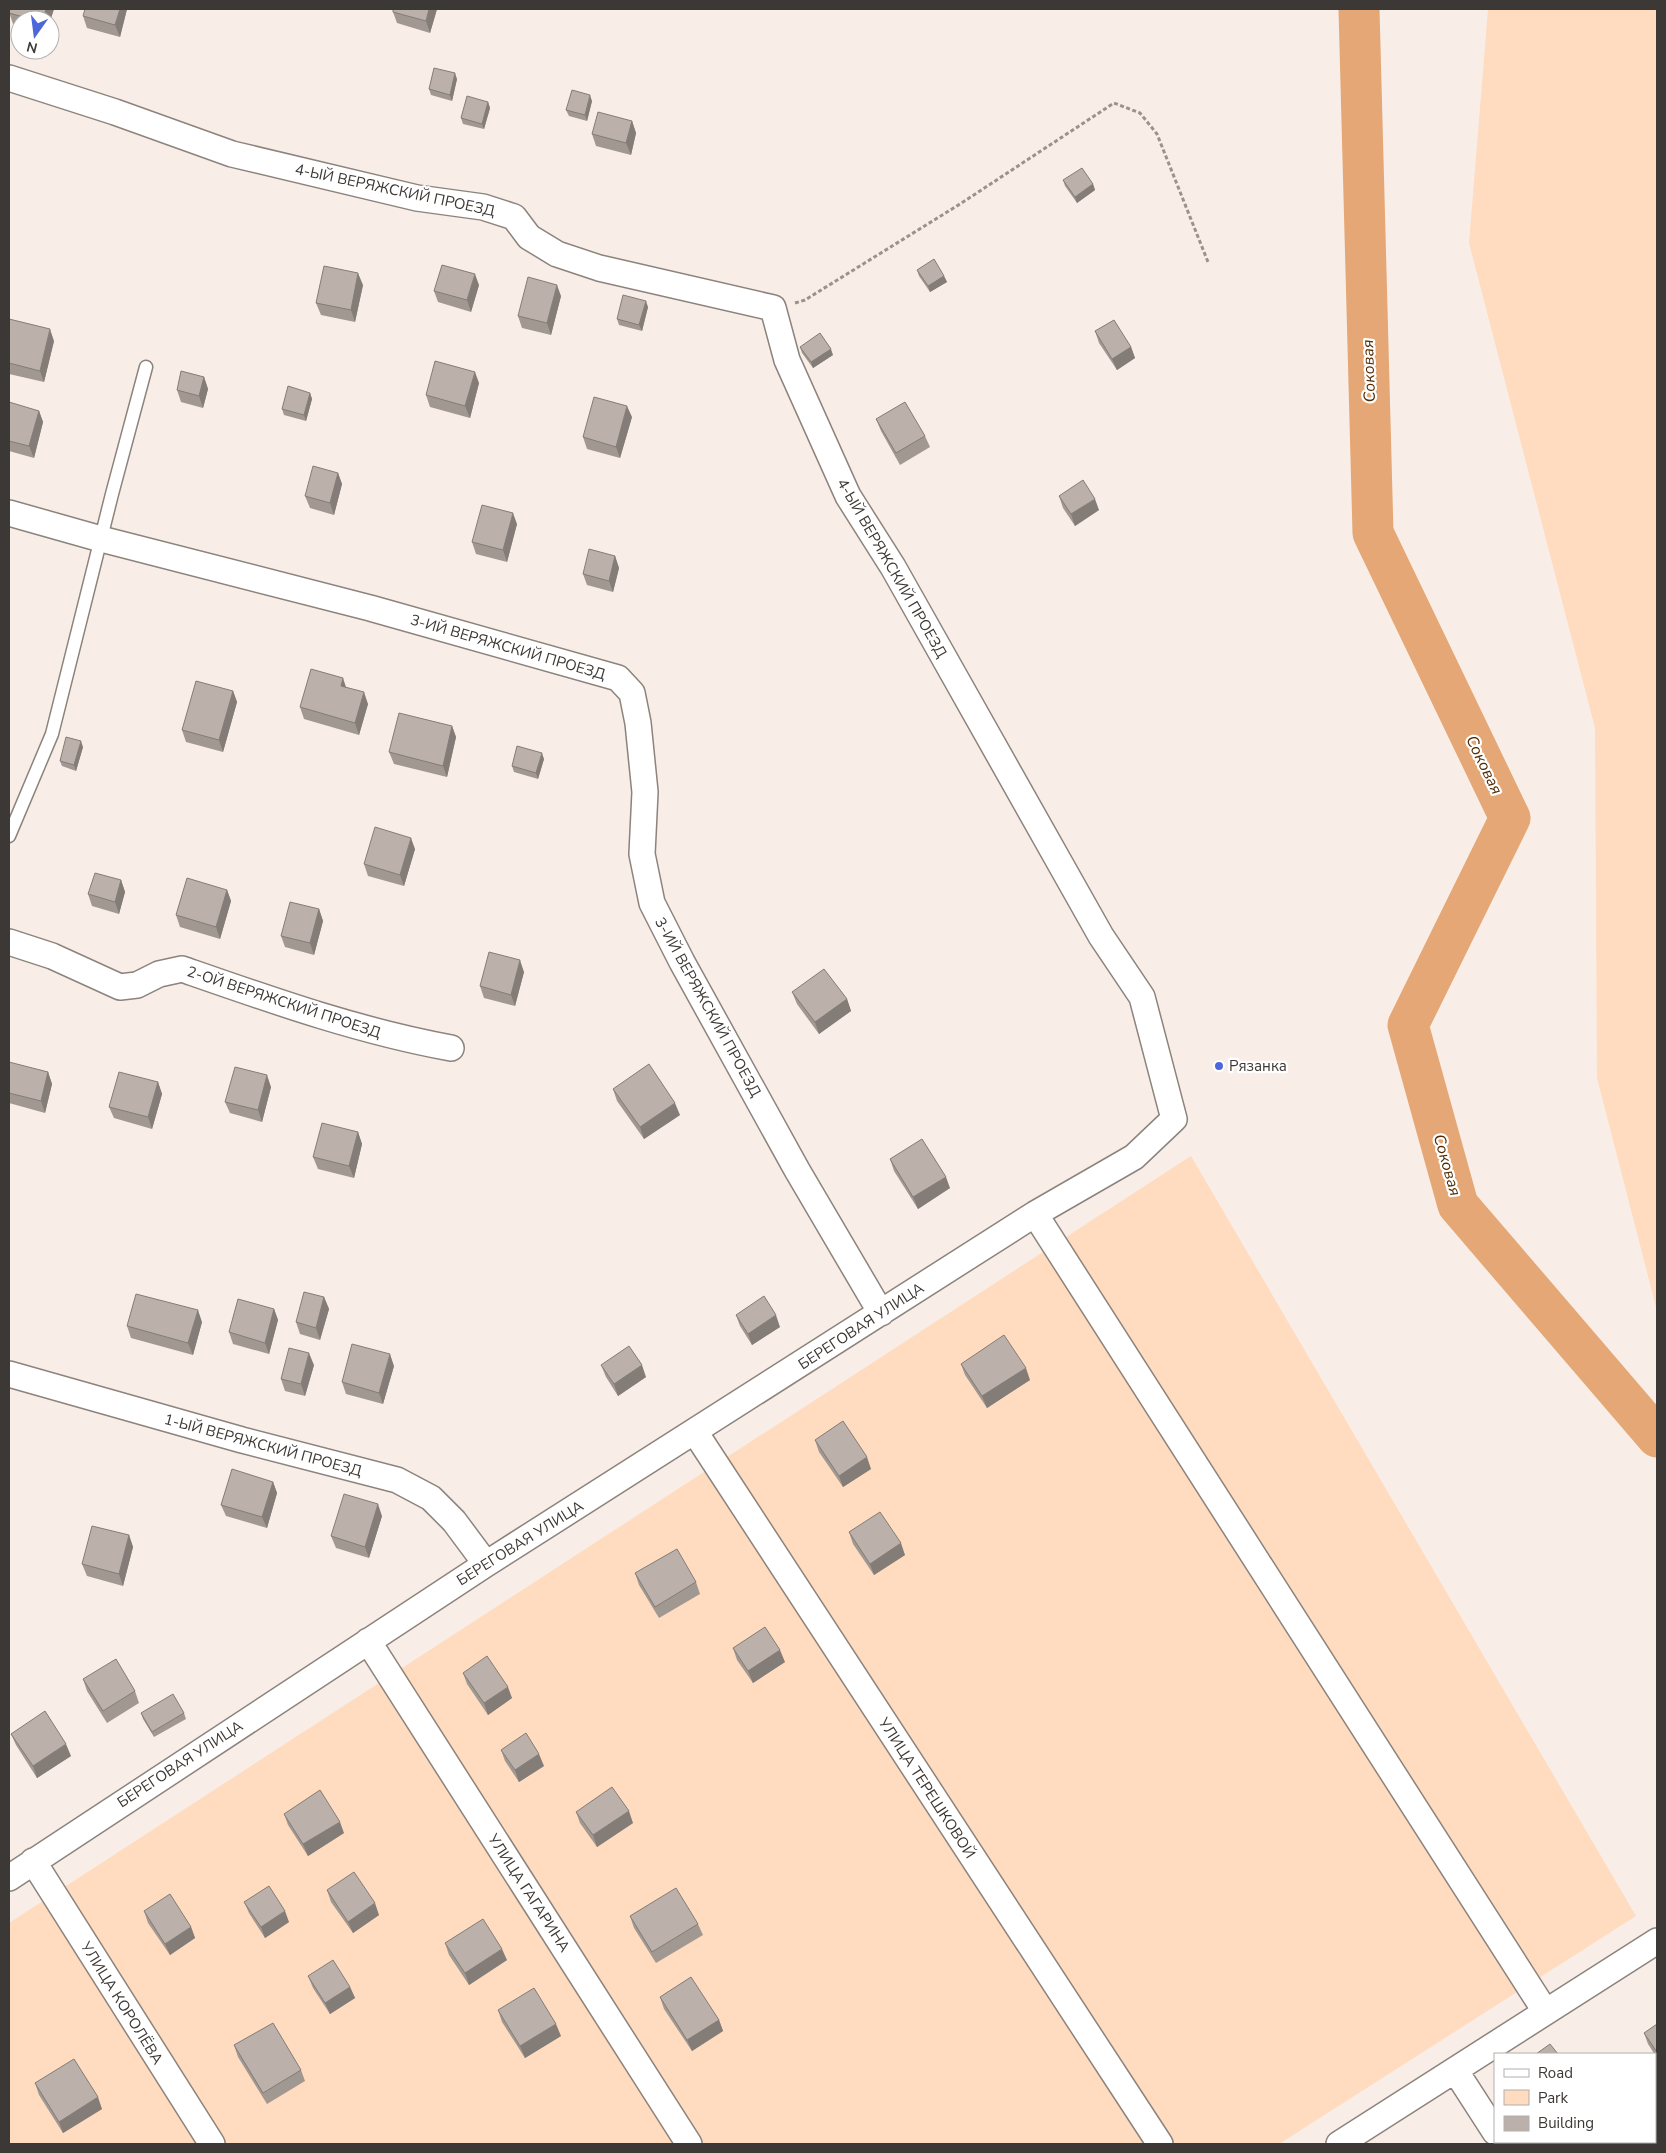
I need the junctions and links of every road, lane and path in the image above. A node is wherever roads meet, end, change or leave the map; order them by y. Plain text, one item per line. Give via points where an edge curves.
1 (9, 78) edge
2 (1208, 262) dead end
3 (773, 308) junction
4 (146, 367) dead end
5 (9, 513) edge
6 (101, 539) junction
7 (9, 836) edge
8 (9, 942) edge
9 (451, 1048) dead end
10 (1035, 1214) junction
11 (881, 1313) junction
12 (9, 1374) edge
13 (695, 1432) junction
14 (486, 1564) junction
15 (368, 1641) junction
16 (33, 1861) junction
17 (9, 1878) edge
18 (1657, 1941) edge
19 (1545, 2012) junction
20 (1455, 2070) junction
21 (1494, 2130) edge
22 (212, 2144) edge
23 (689, 2144) edge
24 (1160, 2144) edge
25 (1339, 2144) edge

1 - 3 street, 4-ЫЙ ВЕРЯЖСКИЙ ПРОЕЗД via 232,154 416,198 483,207 514,217 529,237 557,254 599,268
2 - 3 path via 1157,134 1140,114 1114,103 805,300
3 - 10 street, 4-ЫЙ ВЕРЯЖСКИЙ ПРОЕЗД via 788,360 848,496 893,567 1101,936 1142,997 1174,1119 1134,1156
4 - 6 lane
5 - 6 street, 3-ИЙ ВЕРЯЖСКИЙ ПРОЕЗД
6 - 7 lane via 52,734
6 - 11 street, 3-ИЙ ВЕРЯЖСКИЙ ПРОЕЗД via 370,608 618,678 632,694 638,722 645,792 642,854 652,903 797,1170
8 - 9 street, 2-ОЙ ВЕРЯЖСКИЙ ПРОЕЗД via 52,956 120,987 137,985 159,974 182,969 318,1016
10 - 11 street, БЕРЕГОВАЯ УЛИЦА
10 - 19 street
11 - 13 street, БЕРЕГОВАЯ УЛИЦА
12 - 14 street, 1-ЫЙ ВЕРЯЖСКИЙ ПРОЕЗД via 397,1480 431,1498 454,1521
13 - 14 street, БЕРЕГОВАЯ УЛИЦА
13 - 24 street, УЛИЦА ТЕРЕШКОВОЙ
14 - 15 street, БЕРЕГОВАЯ УЛИЦА
15 - 16 street, БЕРЕГОВАЯ УЛИЦА
15 - 23 street, УЛИЦА ГАГАРИНА
16 - 17 street, БЕРЕГОВАЯ УЛИЦА
16 - 22 street, УЛИЦА КОРОЛЁВА
18 - 19 street
19 - 20 street
20 - 21 street
20 - 25 street

